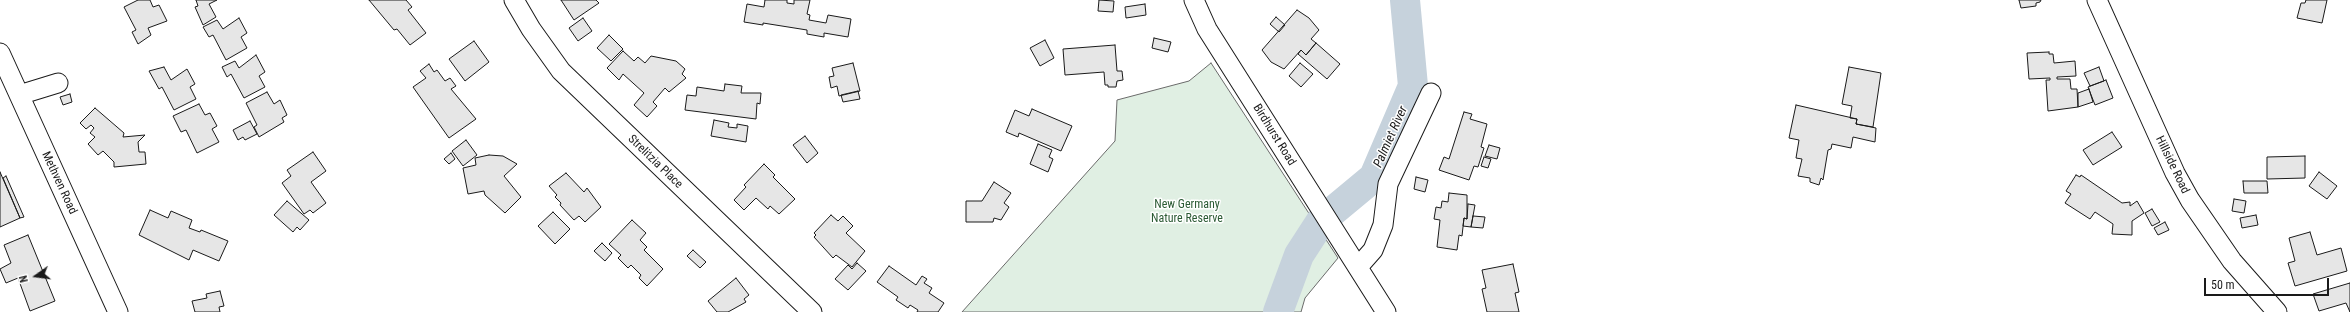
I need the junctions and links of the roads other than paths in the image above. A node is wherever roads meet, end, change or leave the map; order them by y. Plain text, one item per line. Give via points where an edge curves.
1 (514, 0) edge
2 (1194, 0) edge
3 (2096, 0) edge
4 (0, 53) edge
5 (58, 83) dead end
6 (1431, 93) dead end
7 (19, 95) junction
8 (1358, 267) junction
9 (118, 312) edge
10 (812, 312) edge
11 (1386, 312) edge
12 (2277, 312) edge

1 - 10 street, Strelitzia Place via 561,71
2 - 8 street, Birdhurst Road via 1207,29
3 - 12 street, Hillside Road via 2175,173 2190,200 2232,262
4 - 7 street, Methven Road
5 - 7 street
6 - 8 street via 1388,184 1383,224 1373,250
7 - 9 street, Methven Road
8 - 11 street, Birdhurst Road

